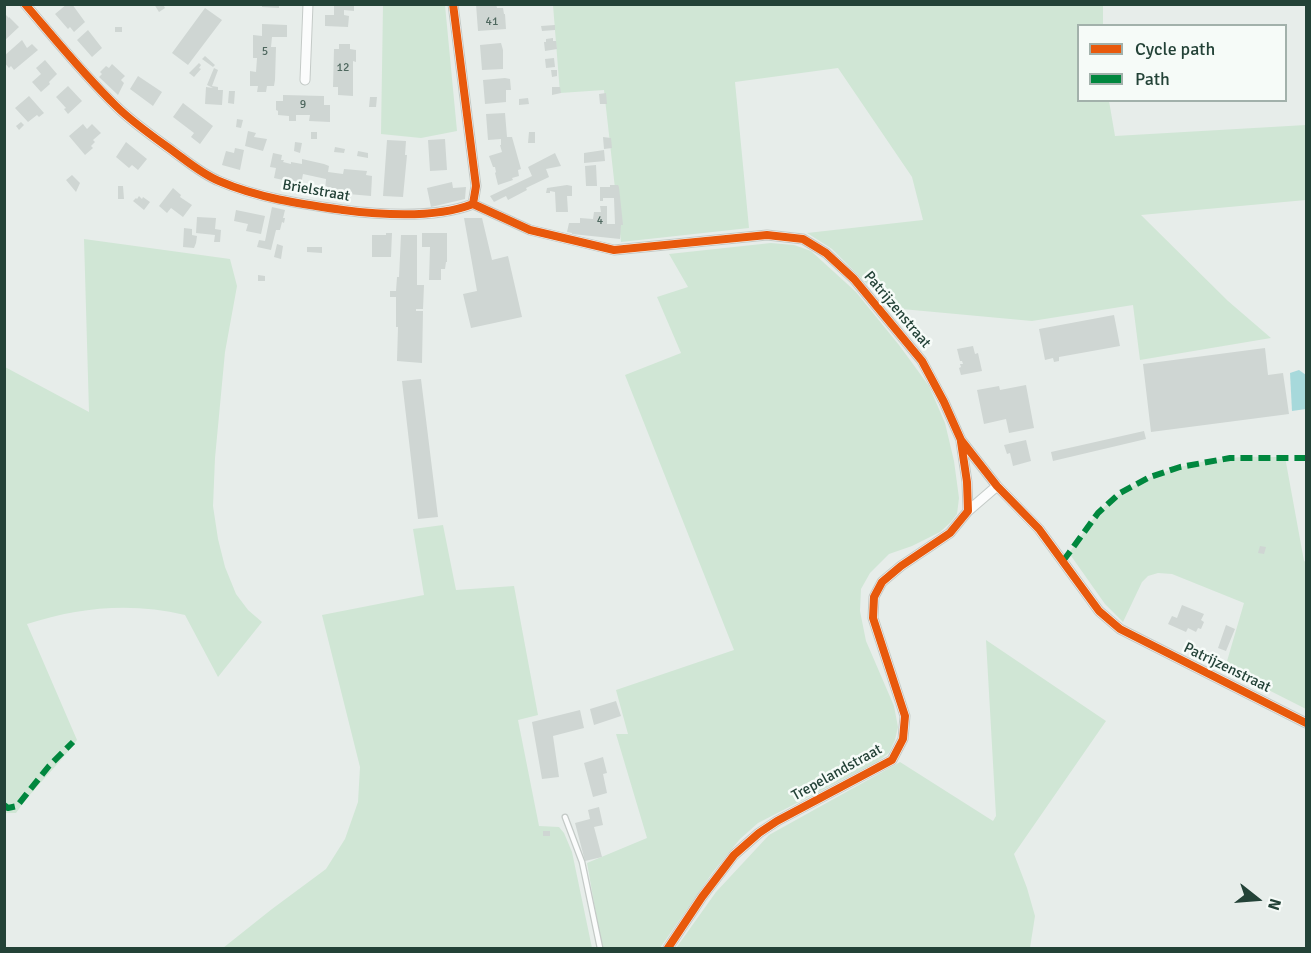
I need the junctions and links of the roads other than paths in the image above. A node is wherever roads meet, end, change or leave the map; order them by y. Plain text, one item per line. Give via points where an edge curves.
1 (25, 4) edge
2 (308, 4) edge
3 (453, 4) edge
4 (305, 80) dead end
5 (474, 204) junction
6 (961, 440) junction
7 (997, 486) junction
8 (968, 511) junction
9 (1306, 723) edge
10 (565, 817) dead end
11 (600, 948) edge
12 (668, 948) edge

1 - 5 street, Brielstraat via 117,108 207,176 255,194 361,213 449,211
2 - 4 street
3 - 5 street via 476,186
5 - 6 street, Patrijzenstraat via 530,230 614,250 767,235 803,239 826,253 854,279 922,362
6 - 7 street, Patrijzenstraat
6 - 8 street
7 - 8 street, Trepelandstraat
7 - 9 street, Patrijzenstraat via 1039,529 1099,611 1120,630
8 - 12 street, Trepelandstraat via 950,533 882,582 874,597 873,618 905,716 903,739 892,760 759,833 734,855
10 - 11 lane via 582,862

